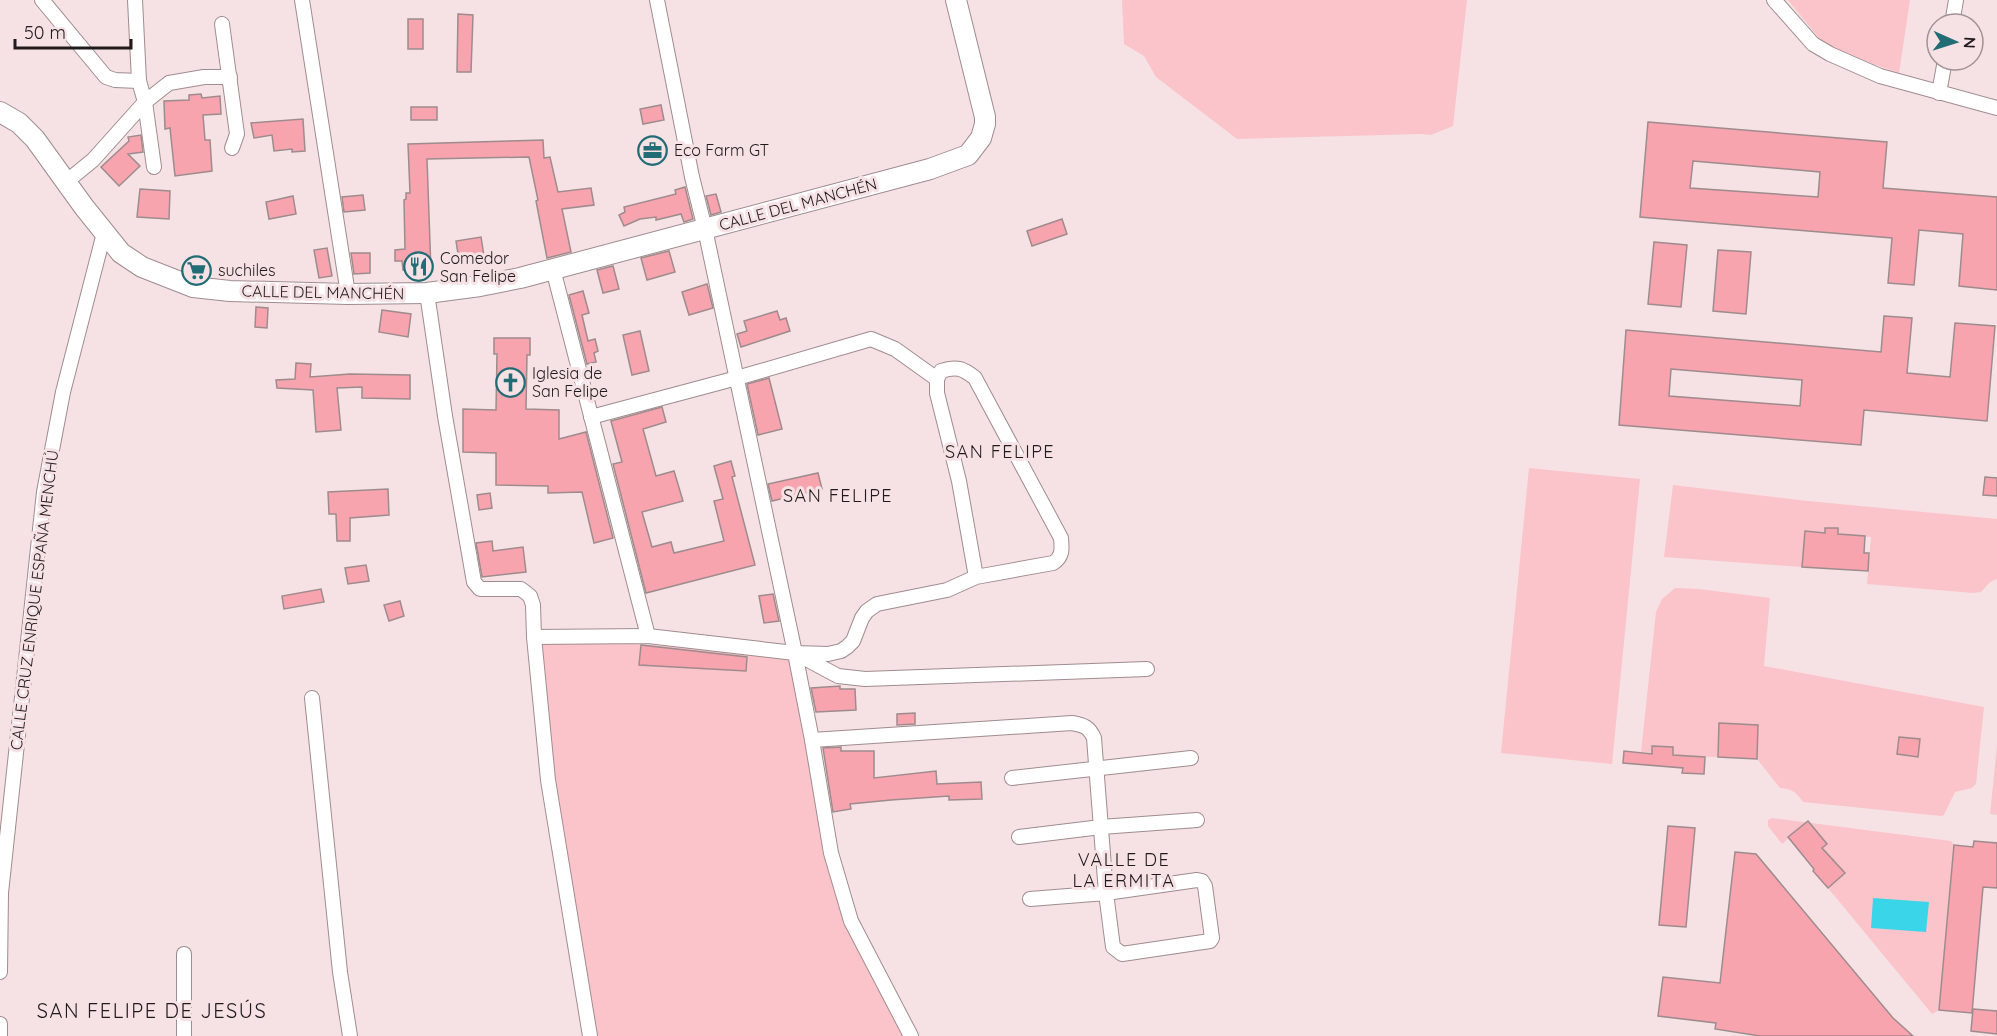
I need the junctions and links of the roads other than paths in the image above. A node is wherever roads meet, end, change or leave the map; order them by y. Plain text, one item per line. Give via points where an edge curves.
1 (42, 0) edge
2 (135, 0) edge
3 (302, 0) edge
4 (657, 0) edge
5 (956, 0) edge
6 (1774, 0) edge
7 (222, 24) dead end
8 (1943, 72) edge
9 (230, 77) junction
10 (140, 81) junction
11 (1939, 93) junction
12 (145, 102) junction
13 (1997, 108) edge
14 (0, 112) edge
15 (232, 148) dead end
16 (154, 167) dead end
17 (66, 182) junction
18 (705, 229) junction
19 (104, 233) junction
20 (554, 269) junction
21 (427, 293) junction
22 (348, 294) junction
23 (737, 378) junction
24 (937, 379) junction
25 (591, 417) junction
26 (976, 577) junction
27 (648, 636) junction
28 (534, 637) junction
29 (795, 653) junction
30 (1147, 669) dead end
31 (312, 698) dead end
32 (812, 740) junction
33 (1191, 758) dead end
34 (1096, 768) junction
35 (1012, 778) dead end
36 (1197, 820) dead end
37 (1101, 828) junction
38 (1019, 837) dead end
39 (1106, 893) junction
40 (1030, 898) dead end
41 (1, 933) edge
42 (184, 954) dead end
43 (0, 972) edge
44 (0, 1024) edge
45 (0, 1036) edge
46 (184, 1036) edge
47 (350, 1036) edge
48 (590, 1036) edge
49 (911, 1036) edge

1 - 10 street via 106,77
2 - 10 street
3 - 22 street
4 - 18 street
5 - 18 street, CALLE DEL MANCHÉN via 985,117 981,138 968,155 930,169
6 - 11 street via 1813,44 1830,54 1880,76
7 - 9 street
8 - 11 street
9 - 12 street via 169,84
9 - 15 street via 237,134
10 - 12 street
11 - 13 street
12 - 16 street
12 - 17 street via 93,160
14 - 17 street, CALLE DEL MANCHÉN via 35,139
17 - 19 street, CALLE DEL MANCHÉN
18 - 20 street, CALLE DEL MANCHÉN
18 - 23 street
19 - 22 street, CALLE DEL MANCHÉN via 142,267 193,287
19 - 41 street, CALLE CRUZ ENRIQUE ESPAÑA MENCHÚ via 63,392 44,492 1,893
20 - 21 street, CALLE DEL MANCHÉN
20 - 25 street
21 - 22 street, CALLE DEL MANCHÉN
21 - 28 street via 474,582 480,589 514,588 526,593 533,605
23 - 24 street via 871,339 895,350
23 - 25 street
23 - 29 street
24 - 26 street
24 - 26 street via 941,371 954,367 975,378 1060,538 1062,550 1053,563
25 - 27 street
26 - 29 street via 947,590 877,604 867,611 853,641 841,651
27 - 28 street
27 - 29 street
28 - 48 street via 548,780
29 - 30 street via 838,676 865,680
29 - 32 street
31 - 47 street
32 - 34 street via 1083,724 1094,738
32 - 49 street via 831,854 851,921
33 - 34 street
34 - 35 street
34 - 37 street
36 - 37 street
37 - 38 street
37 - 39 street
39 - 39 street via 1202,881 1212,938 1122,954 1113,947
39 - 40 street
41 - 43 street, CALLE CRUZ ENRIQUE ESPAÑA MENCHÚ
42 - 46 street
44 - 45 street

